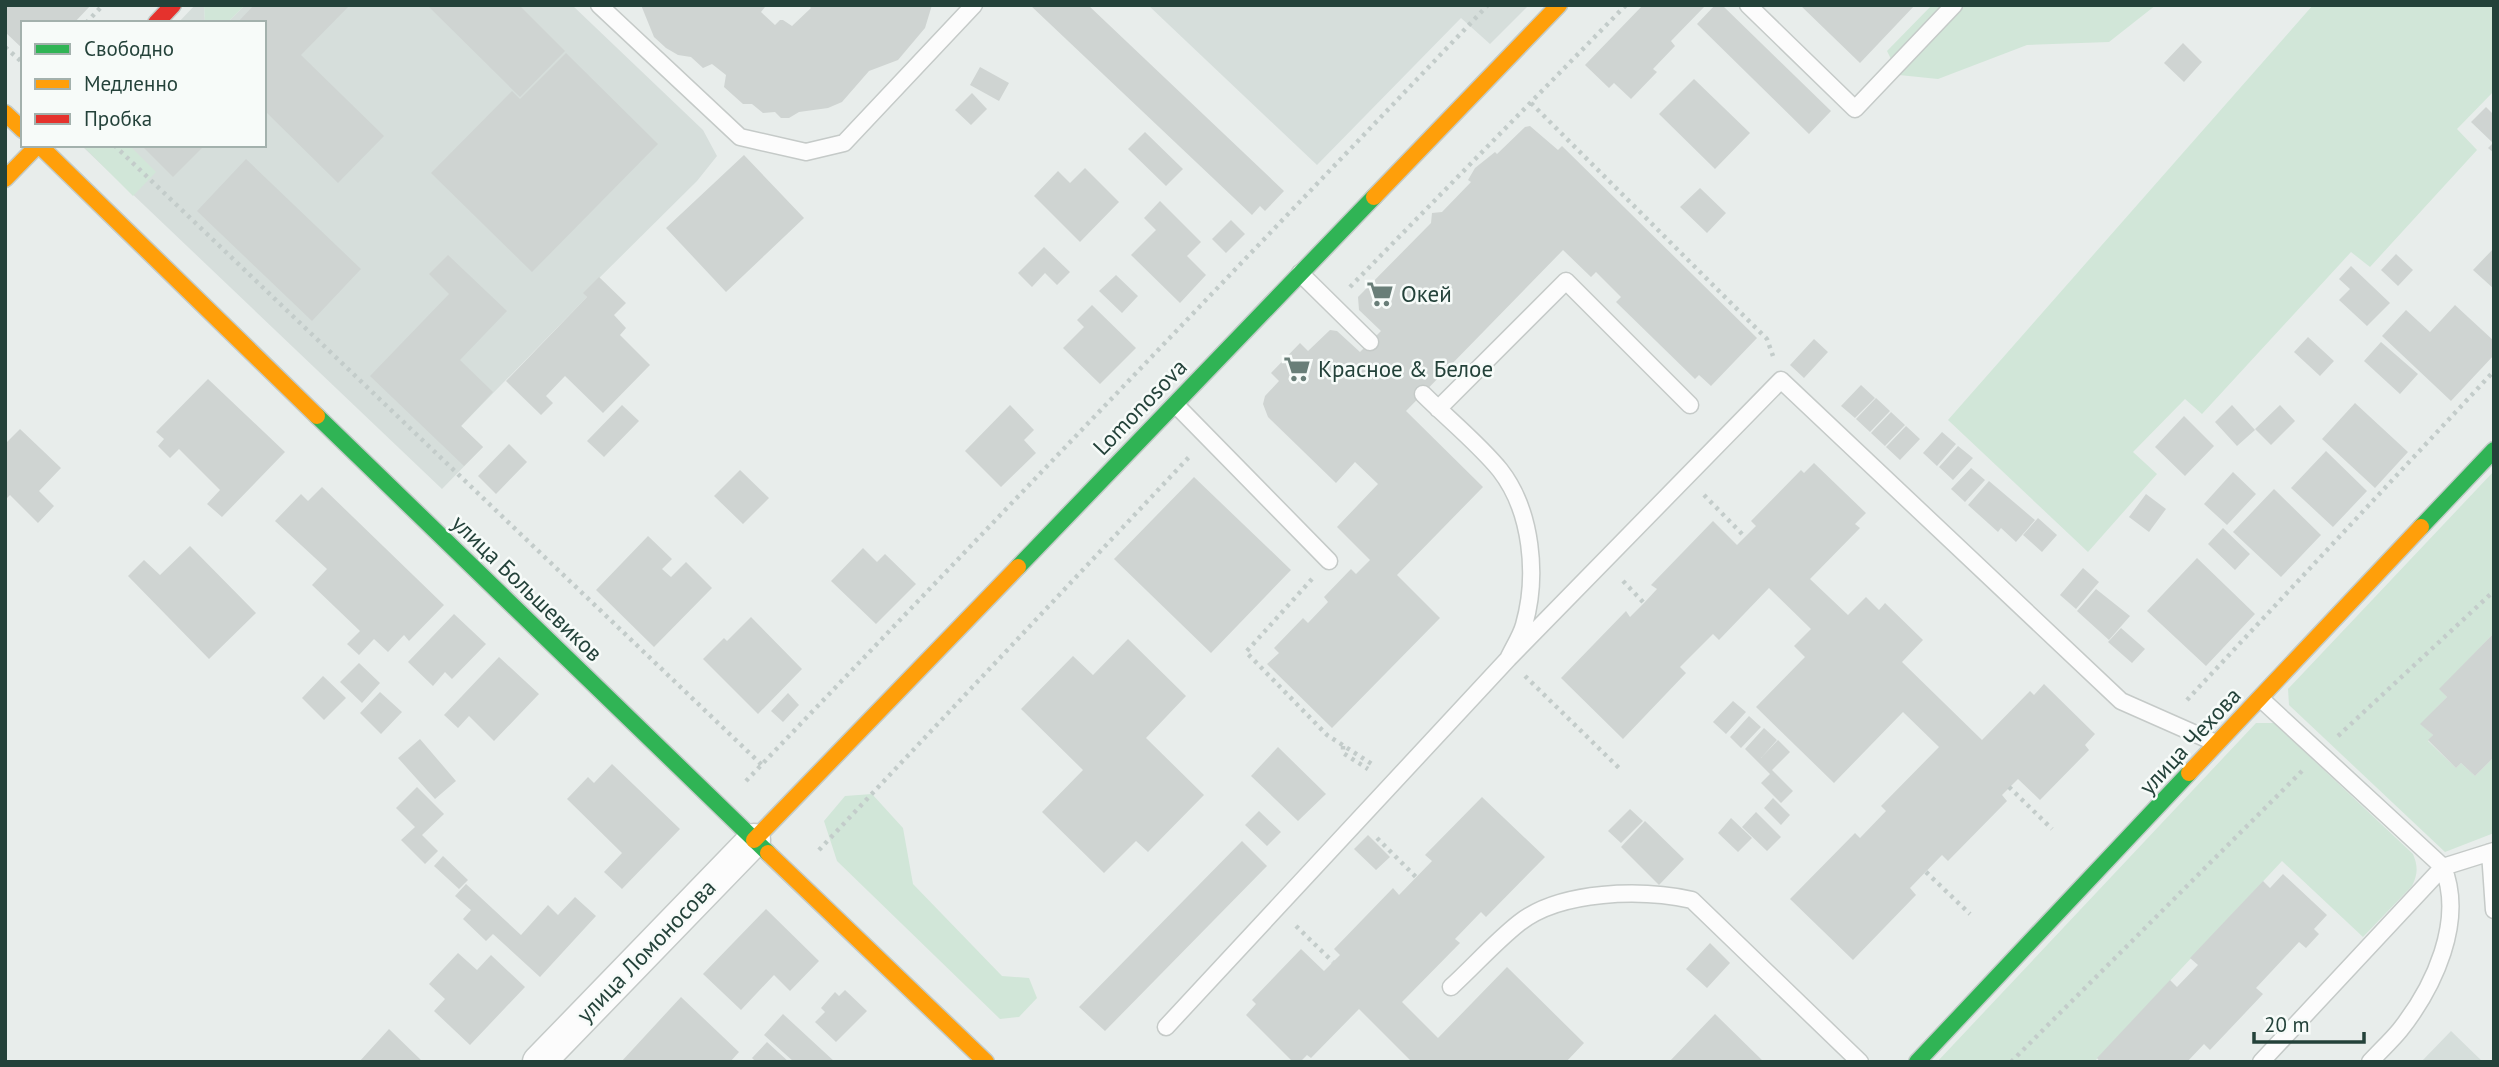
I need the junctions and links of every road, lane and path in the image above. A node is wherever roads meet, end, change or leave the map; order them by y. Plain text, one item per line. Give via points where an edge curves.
1 (103, 5) edge
2 (173, 5) edge
3 (599, 5) edge
4 (974, 5) edge
5 (1488, 5) edge
6 (1626, 5) edge
7 (1748, 5) edge
8 (1954, 5) edge
9 (1549, 9) edge
10 (88, 21) edge
11 (158, 21) edge
12 (5, 47) edge
13 (21, 61) edge
14 (1531, 103) junction
15 (5, 113) edge
16 (21, 128) edge
17 (37, 147) edge
18 (41, 147) edge
19 (116, 147) edge
20 (5, 179) edge
21 (1300, 273) junction
22 (1332, 305) junction
23 (1767, 339) dead end
24 (1370, 342) dead end
25 (2494, 371) edge
26 (1423, 394) dead end
27 (1175, 404) junction
28 (1690, 405) dead end
29 (1438, 409) junction
30 (1207, 438) junction
31 (2494, 450) edge
32 (1686, 477) junction
33 (1745, 537) dead end
34 (1329, 561) joint
35 (2494, 591) edge
36 (1508, 659) junction
37 (2261, 699) junction
38 (2167, 721) junction
39 (2218, 744) junction
40 (2321, 752) junction
41 (762, 765) junction
42 (1622, 771) dead end
43 (1392, 781) junction
44 (2009, 787) dead end
45 (720, 808) junction
46 (1359, 819) junction
47 (2052, 828) dead end
48 (754, 841) junction
49 (2492, 851) edge
50 (2443, 867) junction
51 (1926, 872) dead end
52 (793, 877) junction
53 (1416, 877) dead end
54 (1277, 907) junction
55 (2494, 910) edge
56 (1970, 914) dead end
57 (1333, 962) dead end
58 (1451, 987) dead end
59 (1166, 1027) dead end
60 (539, 1062) edge
61 (986, 1062) edge
62 (1860, 1062) edge
63 (1917, 1062) edge
64 (2011, 1062) edge
65 (2261, 1062) edge
66 (2370, 1062) edge

1 - 10 path
2 - 11 street
3 - 4 lane via 740,137 807,152 844,143
5 - 41 path
6 - 14 path
7 - 8 lane via 1854,109
9 - 21 street, Lomonosova
12 - 13 path
14 - 22 path
14 - 23 path
15 - 16 street
17 - 20 street
18 - 45 street, улица Большевиков
19 - 41 path
21 - 22 lane
21 - 27 street, Lomonosova
22 - 24 lane
25 - 38 path
26 - 29 lane
27 - 30 lane
27 - 48 street, Lomonosova
28 - 29 lane via 1566,281
29 - 36 lane via 1499,468 1522,514 1531,583 1524,626
30 - 34 lane
30 - 52 path
31 - 37 street, улица Чехова
32 - 33 path
32 - 36 lane
32 - 38 lane via 1781,380 2121,701
34 - 43 path via 1246,652 1327,735
35 - 40 path
36 - 42 path
36 - 43 lane
37 - 39 street, улица Чехова
37 - 40 lane
38 - 39 lane
39 - 63 street, улица Чехова
40 - 50 lane
40 - 64 path
41 - 45 path
43 - 46 lane
44 - 47 path
45 - 48 street, улица Большевиков
46 - 53 path
46 - 54 lane
48 - 52 street, улица Большевиков
48 - 60 street, улица Ломоносова
49 - 50 lane
49 - 55 lane
50 - 65 lane
50 - 66 lane via 2451,907 2433,978 2400,1030
51 - 56 path
52 - 61 street, улица Большевиков
54 - 57 path
54 - 59 lane
58 - 62 lane via 1521,921 1560,902 1608,894 1666,894 1692,900

